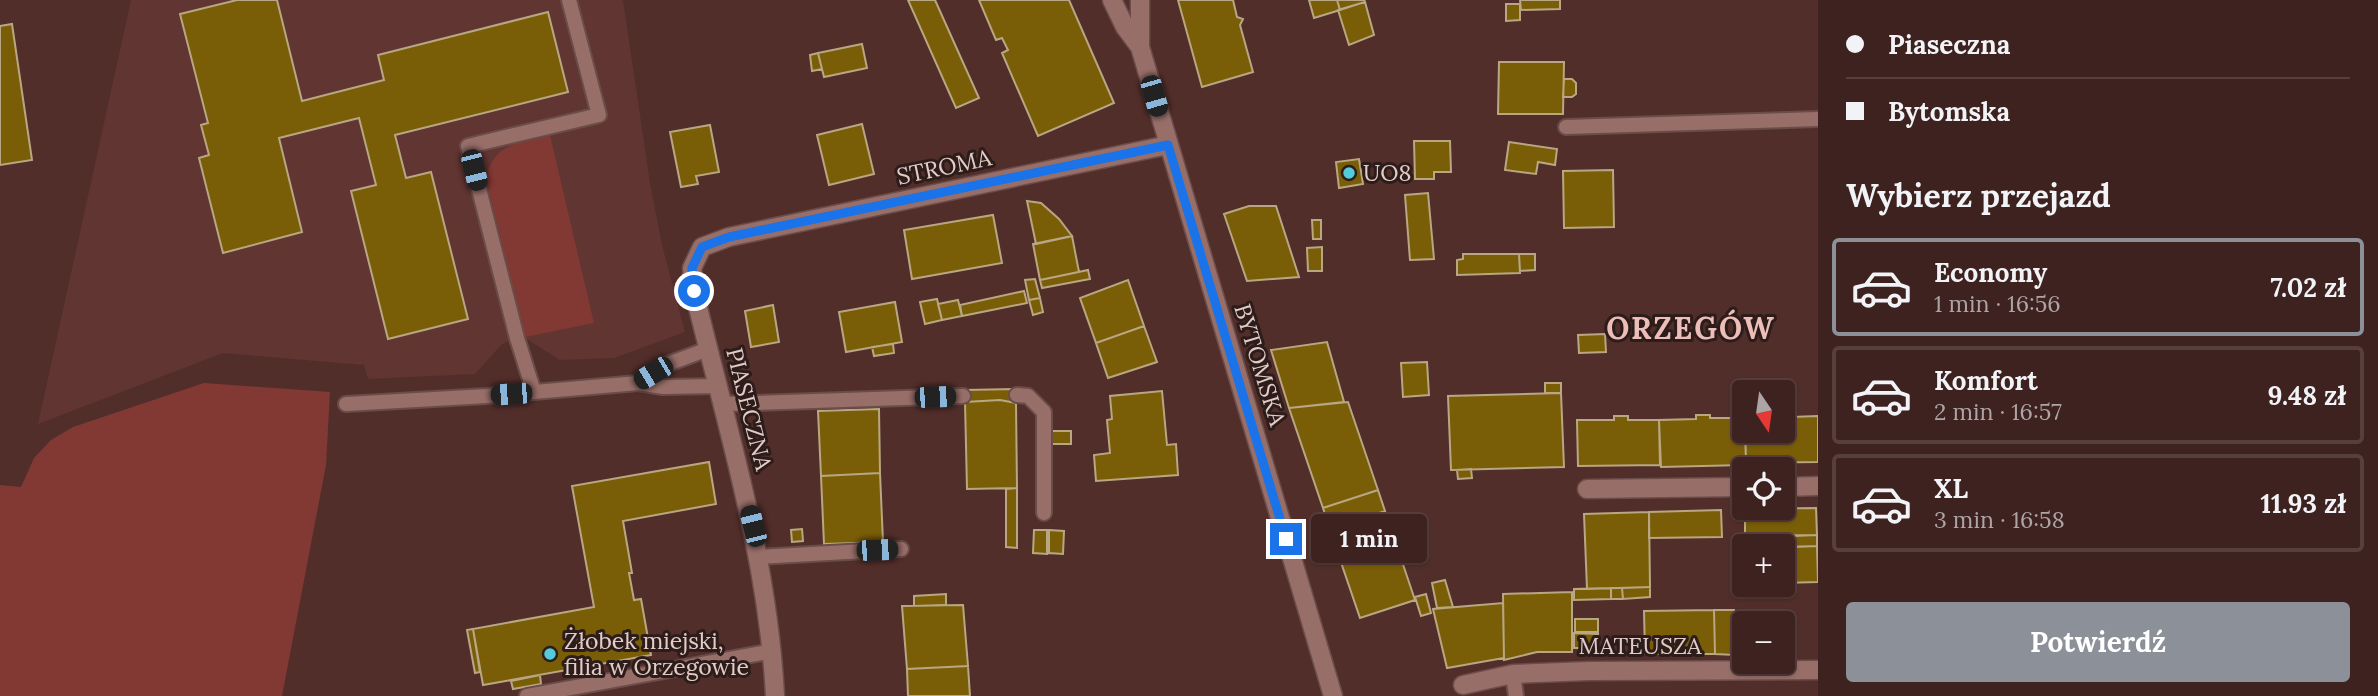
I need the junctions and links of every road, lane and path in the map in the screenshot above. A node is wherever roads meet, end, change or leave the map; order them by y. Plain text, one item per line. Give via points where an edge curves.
1 (569, 0) edge
2 (1112, 0) edge
3 (1140, 0) edge
4 (1140, 47) junction
5 (1818, 119) edge
6 (1566, 127) dead end
7 (1168, 145) junction
8 (729, 237) joint
9 (708, 349) junction
10 (638, 383) junction
11 (534, 392) junction
12 (721, 395) junction
13 (1017, 395) dead end
14 (963, 396) dead end
15 (346, 404) dead end
16 (1795, 486) edge
17 (1818, 486) edge
18 (1732, 487) edge
19 (1587, 489) dead end
20 (1044, 513) dead end
21 (901, 549) dead end
22 (757, 557) junction
23 (773, 651) junction
24 (1818, 670) edge
25 (1513, 674) junction
26 (1463, 685) dead end
27 (527, 696) edge
28 (775, 696) edge
29 (1334, 696) edge
30 (1516, 696) edge

1 - 11 lane via 598,115 468,146
2 - 4 street, BYTOMSKA
3 - 4 street, BYTOMSKA
4 - 7 street, BYTOMSKA
5 - 6 lane
7 - 8 street, STROMA
7 - 29 street, BYTOMSKA
8 - 9 street, PIASECZNA via 702,247 692,268
9 - 10 lane via 668,364
9 - 12 street, PIASECZNA
10 - 11 lane
10 - 12 lane
11 - 15 lane
12 - 14 lane
12 - 22 street, PIASECZNA
13 - 20 lane via 1028,396 1044,411
16 - 17 street
18 - 19 street
21 - 22 lane
22 - 23 street, PIASECZNA
23 - 27 lane
23 - 28 street, PIASECZNA
24 - 25 street, MATEUSZA
25 - 26 street, MATEUSZA
25 - 30 lane

